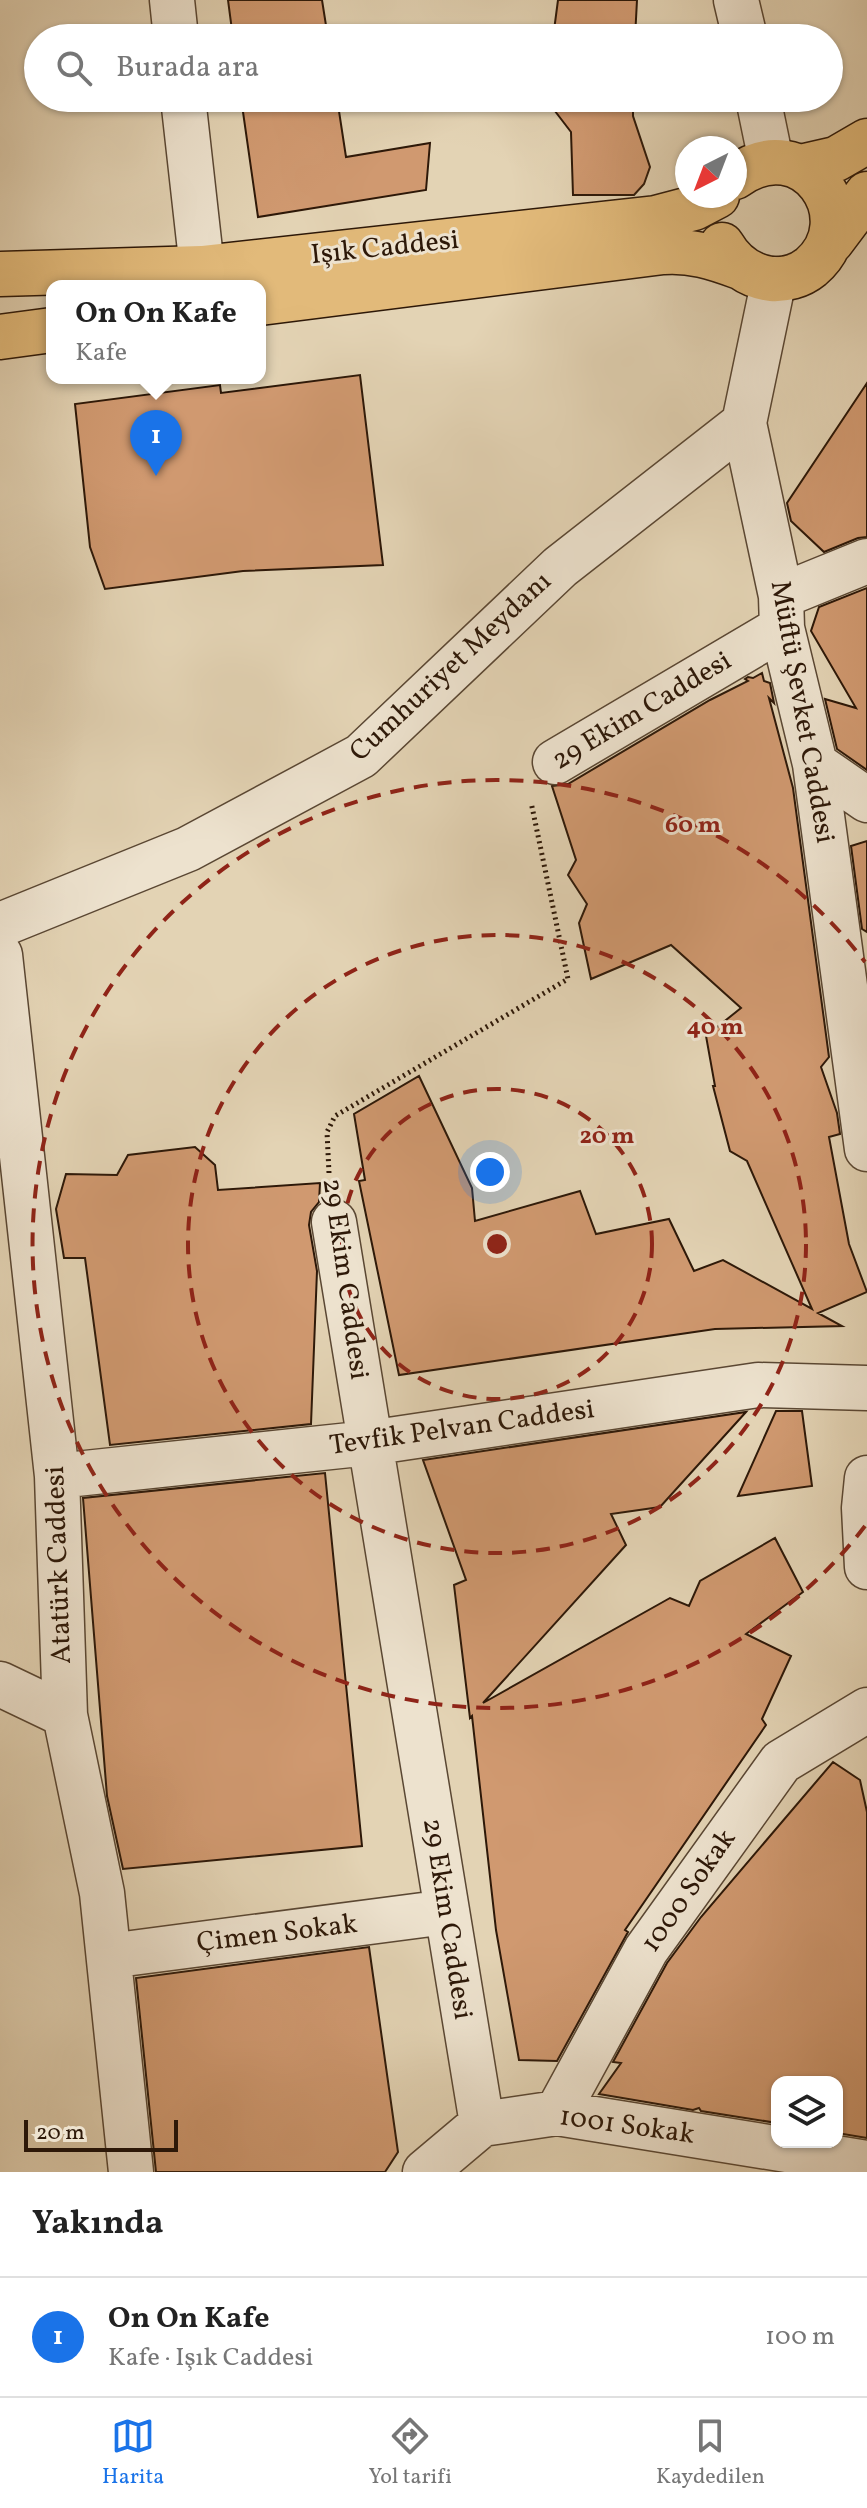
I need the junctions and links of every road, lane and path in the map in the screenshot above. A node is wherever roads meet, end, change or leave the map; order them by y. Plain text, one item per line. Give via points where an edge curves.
1 (172, 0) edge
2 (736, 0) edge
3 (175, 24) edge
4 (742, 24) edge
5 (185, 112) edge
6 (760, 112) edge
7 (867, 141) edge
8 (769, 169) edge
9 (867, 194) edge
10 (694, 208) edge
11 (718, 208) edge
12 (831, 242) junction
13 (202, 268) junction
14 (757, 273) junction
15 (0, 274) edge
16 (266, 302) edge
17 (46, 331) edge
18 (0, 337) edge
19 (744, 423) junction
20 (867, 561) edge
21 (782, 612) junction
22 (555, 762) joint
23 (815, 764) junction
24 (867, 800) edge
25 (0, 925) edge
26 (0, 955) edge
27 (867, 1149) edge
28 (334, 1222) joint
29 (867, 1388) edge
30 (369, 1443) junction
31 (57, 1476) junction
32 (867, 1478) edge
33 (867, 1567) edge
34 (0, 1684) edge
35 (867, 1710) edge
36 (65, 1715) junction
37 (446, 1912) junction
38 (109, 1956) junction
39 (557, 2113) junction
40 (482, 2124) junction
41 (867, 2163) edge
42 (131, 2172) edge
43 (425, 2172) edge

1 - 3 street
2 - 4 street
5 - 13 street
6 - 8 street
7 - 8 main road via 836,159
8 - 12 main road via 813,175 826,188 834,206
9 - 12 main road
10 - 13 main road, Işık Caddesi via 656,218
11 - 14 main road via 717,227 727,254
12 - 14 main road via 809,270 792,278
13 - 15 main road, Işık Caddesi
14 - 16 main road, Işık Caddesi via 704,254 663,252
14 - 19 street, Müftü Şevket Caddesi
17 - 18 main road
19 - 21 street, Müftü Şevket Caddesi
19 - 25 street, Cumhuriyet Meydanı via 560,567 361,756 188,849
20 - 21 street, 29 Ekim Caddesi
21 - 22 street, 29 Ekim Caddesi
21 - 23 street, Müftü Şevket Caddesi
22 - 28 path, 29 Ekim Caddesi via 539,775 529,794 568,979 335,1116 327,1132
23 - 24 street
23 - 27 street, Müftü Şevket Caddesi
26 - 31 street, Atatürk Caddesi
28 - 30 street, 29 Ekim Caddesi
29 - 30 street, Tevfik Pelvan Caddesi via 758,1385
30 - 31 street, Tevfik Pelvan Caddesi
30 - 37 street, 29 Ekim Caddesi
31 - 36 street, Atatürk Caddesi
32 - 33 street
34 - 36 street
35 - 39 street, 1000 Sokak via 781,1762 646,1950
36 - 38 street, Atatürk Caddesi via 102,1893
37 - 38 street, Çimen Sokak
37 - 40 street, 29 Ekim Caddesi
38 - 42 street, Atatürk Caddesi
39 - 40 street, 1001 Sokak
39 - 41 street, 1001 Sokak
40 - 43 street

